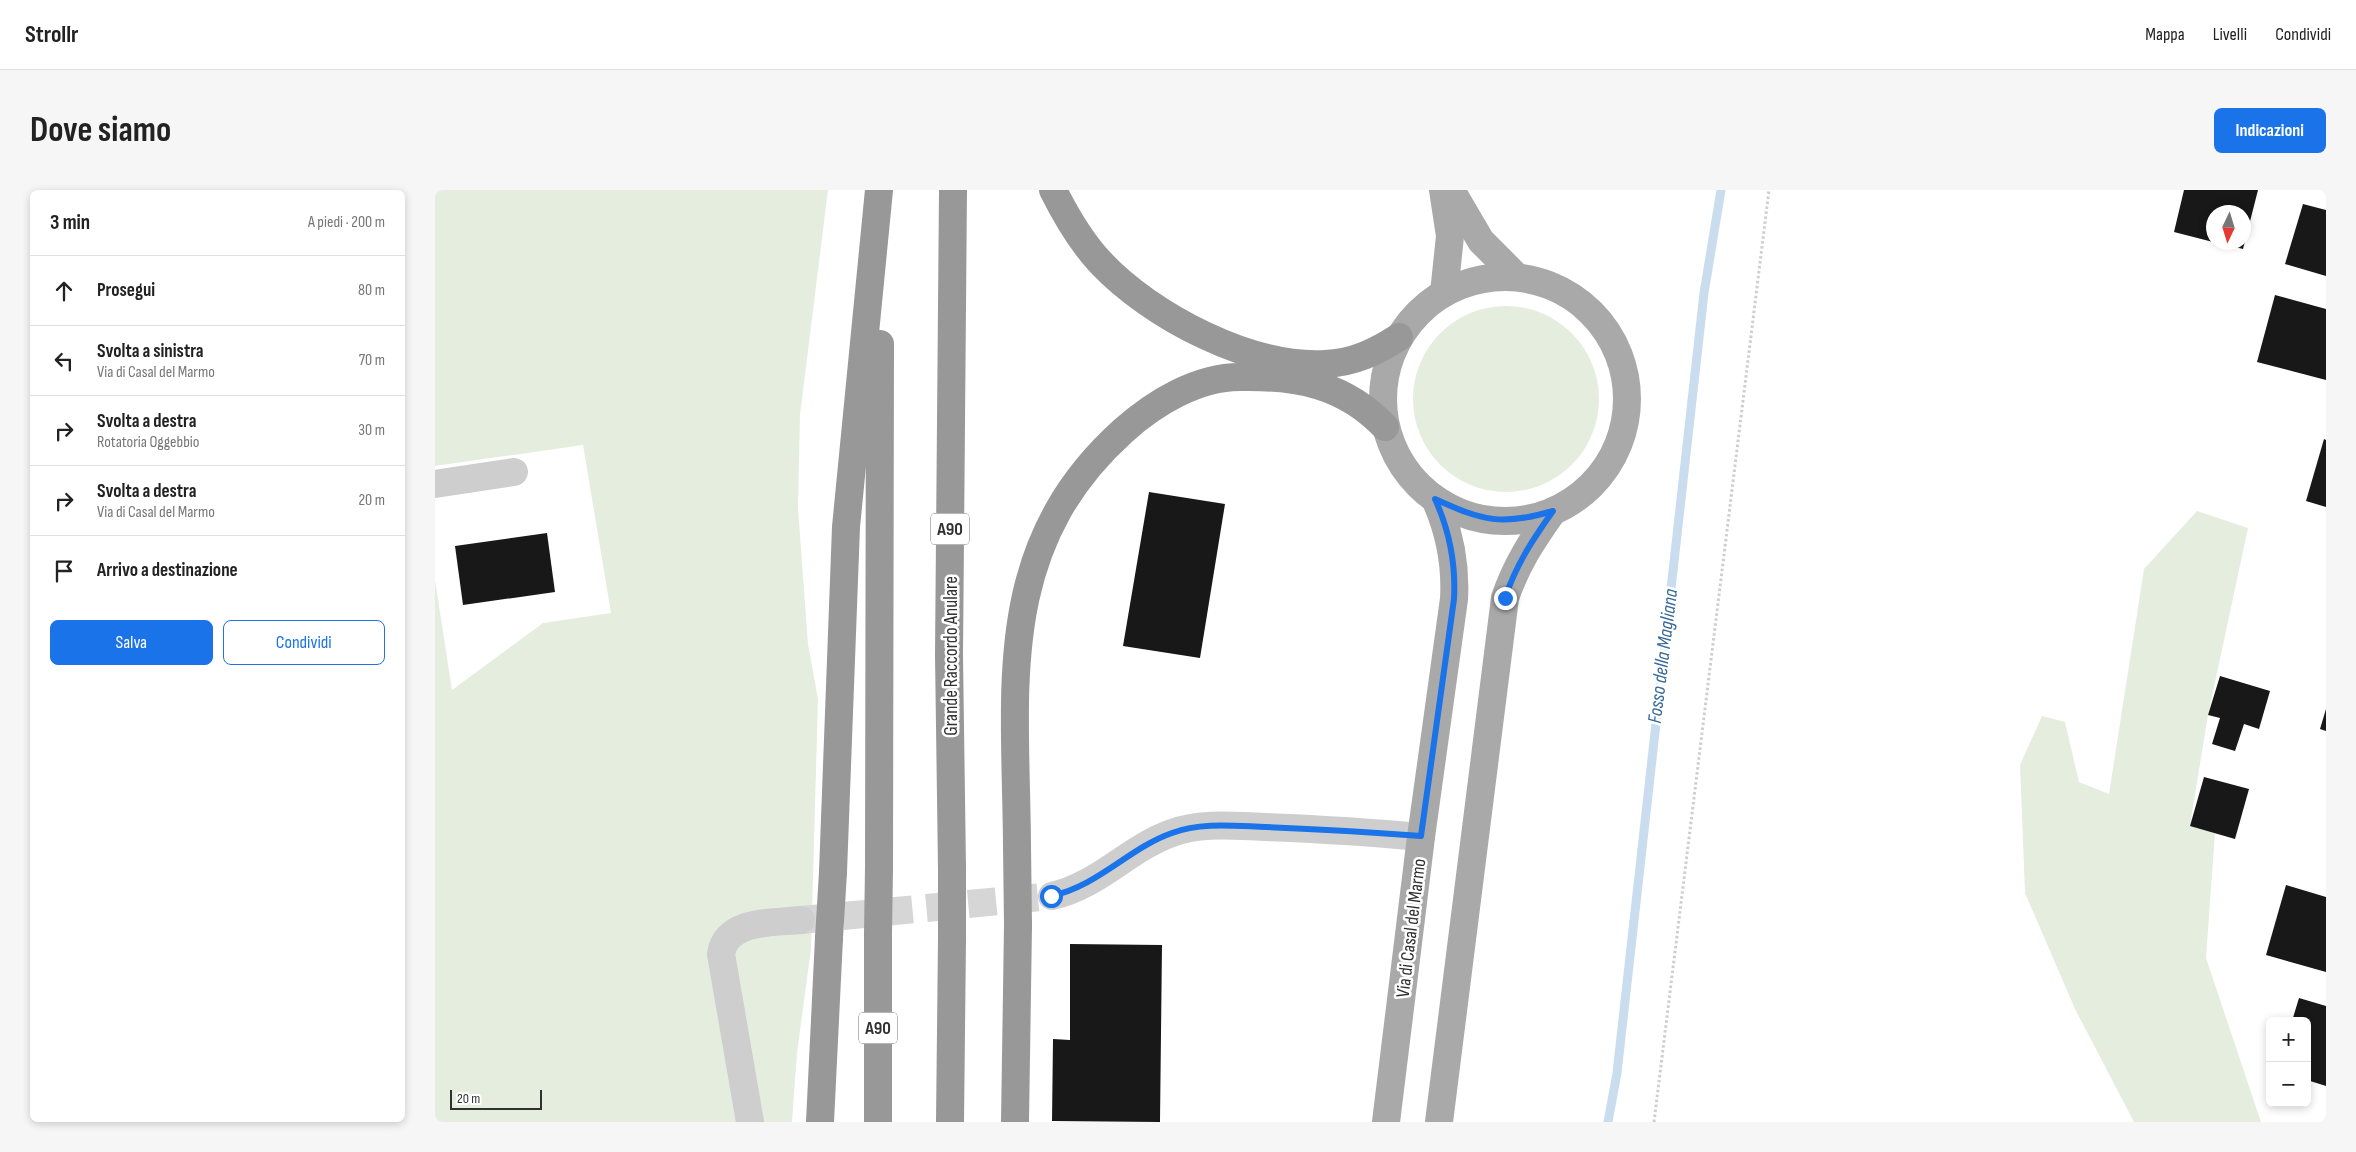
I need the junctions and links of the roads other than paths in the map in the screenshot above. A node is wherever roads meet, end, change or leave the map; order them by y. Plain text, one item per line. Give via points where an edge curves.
1 (880, 190) edge
2 (953, 190) edge
3 (1053, 190) edge
4 (1443, 190) edge
5 (1451, 190) edge
6 (1517, 278) junction
7 (1444, 292) junction
8 (1399, 338) junction
9 (1385, 426) junction
10 (514, 472) dead end
11 (435, 484) edge
12 (1435, 499) junction
13 (1553, 511) junction
14 (1421, 836) junction
15 (1051, 896) tunnel mouth
16 (801, 920) tunnel mouth
17 (750, 1122) edge
18 (820, 1122) edge
19 (878, 1122) edge
20 (950, 1122) edge
21 (1015, 1122) edge
22 (1386, 1122) edge
23 (1439, 1122) edge

1 - 18 highway, bridge via 846,527
1 - 19 highway, A90, bridge
2 - 20 highway, Grande Raccordo Anulare / A90, bridge via 949,655 952,868
3 - 8 highway via 1084,244 1101,264 1174,320 1224,344 1289,361 1325,364 1365,356
4 - 7 main road via 1449,236
5 - 6 main road via 1481,241
6 - 7 main road via 1480,280
6 - 13 main road via 1553,288 1588,310 1612,342 1626,380 1625,420 1612,458 1587,489
7 - 8 main road via 1417,316
8 - 9 main road via 1383,381
9 - 12 main road via 1396,455 1412,479
9 - 21 highway, bridge via 1349,399 1318,384 1286,378 1235,377 1199,384 1147,411 1091,461 1066,497 1043,542 1028,583 1016,673 1018,925
10 - 11 street
12 - 13 main road via 1471,516 1492,520 1513,521
12 - 14 main road, Via di Casal del Marmo via 1449,533 1455,577
13 - 23 main road via 1532,540 1505,598
14 - 15 street via 1227,826 1185,829 1171,833 1074,890
14 - 22 main road, Via di Casal del Marmo
16 - 17 street via 741,928 732,933 722,948

